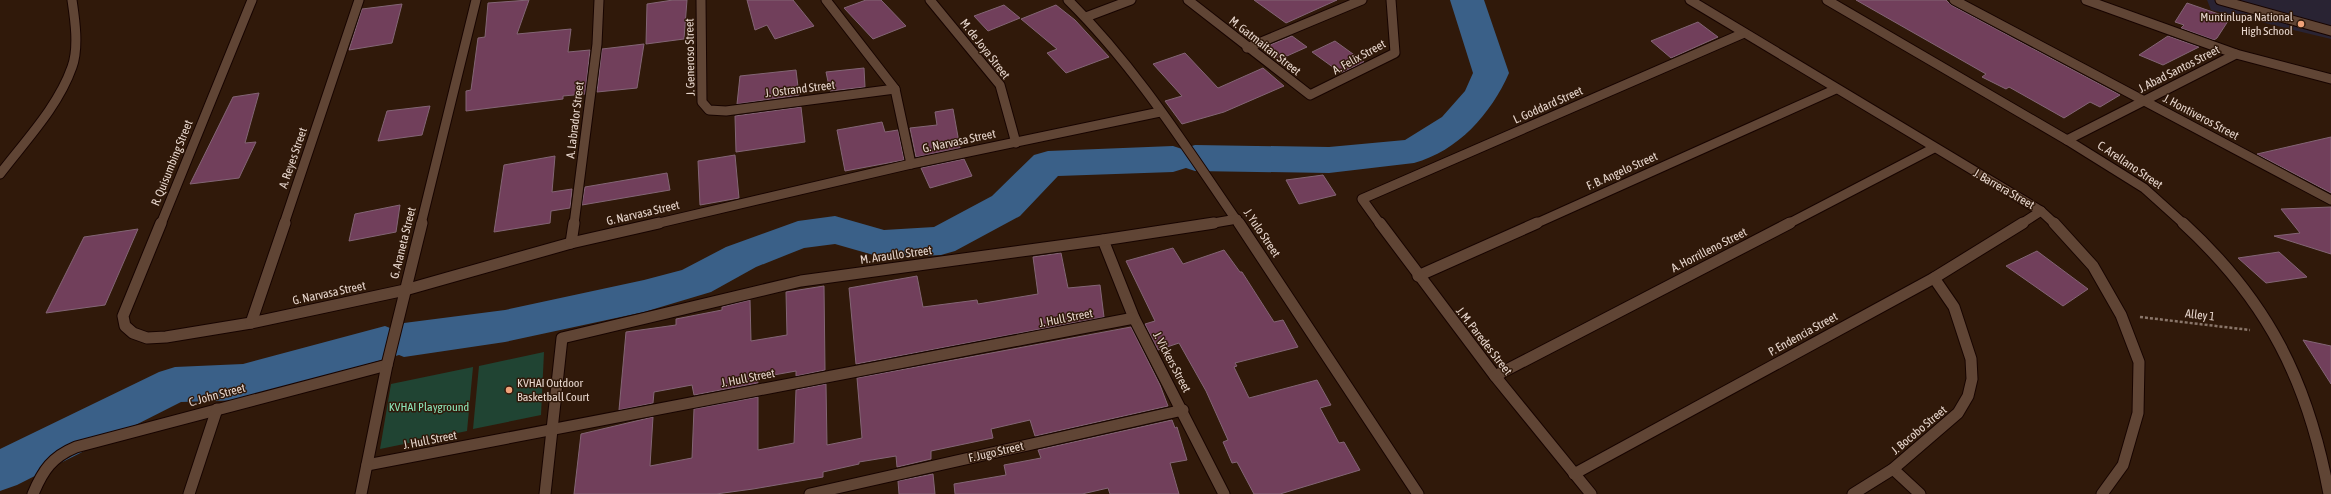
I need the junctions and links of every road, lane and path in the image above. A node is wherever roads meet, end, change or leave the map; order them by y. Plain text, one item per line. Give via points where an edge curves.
1 (72, 0) edge
2 (252, 0) edge
3 (359, 0) edge
4 (476, 0) edge
5 (599, 0) edge
6 (701, 0) edge
7 (826, 0) edge
8 (930, 0) edge
9 (1068, 0) edge
10 (1131, 0) edge
11 (1188, 0) edge
12 (1362, 0) edge
13 (1391, 0) edge
14 (1690, 0) edge
15 (1827, 0) edge
16 (1954, 0) edge
17 (2086, 0) edge
18 (2220, 0) edge
19 (1086, 17) junction
20 (2331, 30) edge
21 (1744, 33) junction
22 (1247, 48) junction
23 (2236, 54) junction
24 (2331, 79) edge
25 (895, 89) junction
26 (1836, 89) junction
27 (1310, 95) joint
28 (2144, 101) junction
29 (709, 110) joint
30 (1160, 112) junction
31 (2067, 140) junction
32 (1016, 143) junction
33 (1934, 148) junction
34 (911, 164) junction
35 (0, 174) edge
36 (1362, 200) joint
37 (2331, 200) edge
38 (2041, 211) junction
39 (1237, 219) junction
40 (1103, 240) junction
41 (571, 243) junction
42 (1418, 276) junction
43 (1934, 278) junction
44 (405, 290) junction
45 (2122, 315) junction
46 (1134, 318) junction
47 (251, 323) junction
48 (132, 333) joint
49 (2276, 333) junction
50 (387, 365) junction
51 (1495, 376) junction
52 (217, 409) junction
53 (1183, 410) junction
54 (552, 429) junction
55 (367, 465) junction
56 (1893, 469) junction
57 (1574, 474) junction
58 (33, 494) edge
59 (189, 494) edge
60 (361, 494) edge
61 (545, 494) edge
62 (810, 494) edge
63 (1224, 494) edge
64 (1418, 494) edge
65 (1591, 494) edge
66 (1853, 494) edge
67 (1920, 494) edge
68 (2102, 494) edge
69 (2329, 494) edge

1 - 35 street via 75,12 72,66 51,104
2 - 48 street, R. Quisumbing Street via 123,316 125,326
3 - 47 street, A. Reyes Street
4 - 44 street, G. Araneta Street
5 - 41 street, A. Labrador Street via 597,44
6 - 29 street, J. Generoso Street via 702,102
7 - 25 street
8 - 32 street, M. de Joya Street via 1000,85
9 - 19 street, J. Yulo Street
10 - 19 street
11 - 22 street, M. Gatmaitan Street
12 - 22 street
13 - 27 street, A. Felix Street via 1395,53
14 - 21 street, J. Barrera Street
15 - 31 street, C. Arellano Street
16 - 28 street, J. Hontiveros Street
17 - 23 street
18 - 20 street
19 - 30 street, J. Yulo Street via 1138,80
21 - 26 street, J. Barrera Street
21 - 36 street, L. Goddard Street
22 - 27 street, M. Gatmaitan Street
23 - 24 street, J. Abad Santos Street
23 - 28 street, J. Abad Santos Street
25 - 29 street, J. Ostrand Street via 726,111
25 - 34 street
26 - 33 street, J. Barrera Street
26 - 42 street, F. B. Angelo Street
28 - 31 street, J. Abad Santos Street
28 - 37 street, J. Hontiveros Street
30 - 32 street, G. Narvasa Street
30 - 39 street, J. Yulo Street
31 - 49 street, C. Arellano Street via 2145,188 2200,236 2246,288
32 - 34 street, G. Narvasa Street
33 - 38 street, J. Barrera Street
33 - 51 street, A. Horrilleno Street
34 - 41 street, G. Narvasa Street
36 - 42 street, J. M. Paredes Street
38 - 43 street, P. Endencia Street
38 - 45 street, J. Barrera Street via 2065,233 2093,266
39 - 40 street, M. Araullo Street
39 - 64 street, J. Yulo Street
40 - 46 street, J. Vickers Street
40 - 54 street, M. Araullo Street via 801,281 562,338
41 - 44 street, G. Narvasa Street
42 - 51 street, J. M. Paredes Street
43 - 56 street, J. Bocobo Street via 1954,307 1972,359 1972,379 1968,396 1958,413
43 - 57 street, P. Endencia Street
44 - 47 street, G. Narvasa Street
44 - 50 street, G. Araneta Street
45 - 49 path, Alley 1
45 - 68 street, J. Barrera Street via 2139,362 2138,413 2123,465
46 - 53 street, J. Vickers Street
46 - 54 street, J. Hull Street
47 - 48 street, G. Narvasa Street via 166,337 147,338
49 - 69 street, C. Arellano Street via 2300,382 2313,421
50 - 52 street, C. John Street
50 - 55 street, G. Araneta Street
51 - 57 street, J. M. Paredes Street
52 - 58 street, C. John Street via 76,447 55,456 44,468
52 - 59 street
53 - 62 street, F. Jugo Street
53 - 63 street, J. Vickers Street
54 - 55 street, J. Hull Street
54 - 61 street
55 - 60 street, G. Araneta Street
56 - 66 street, J. Bocobo Street
56 - 67 street
57 - 65 street, J. M. Paredes Street

